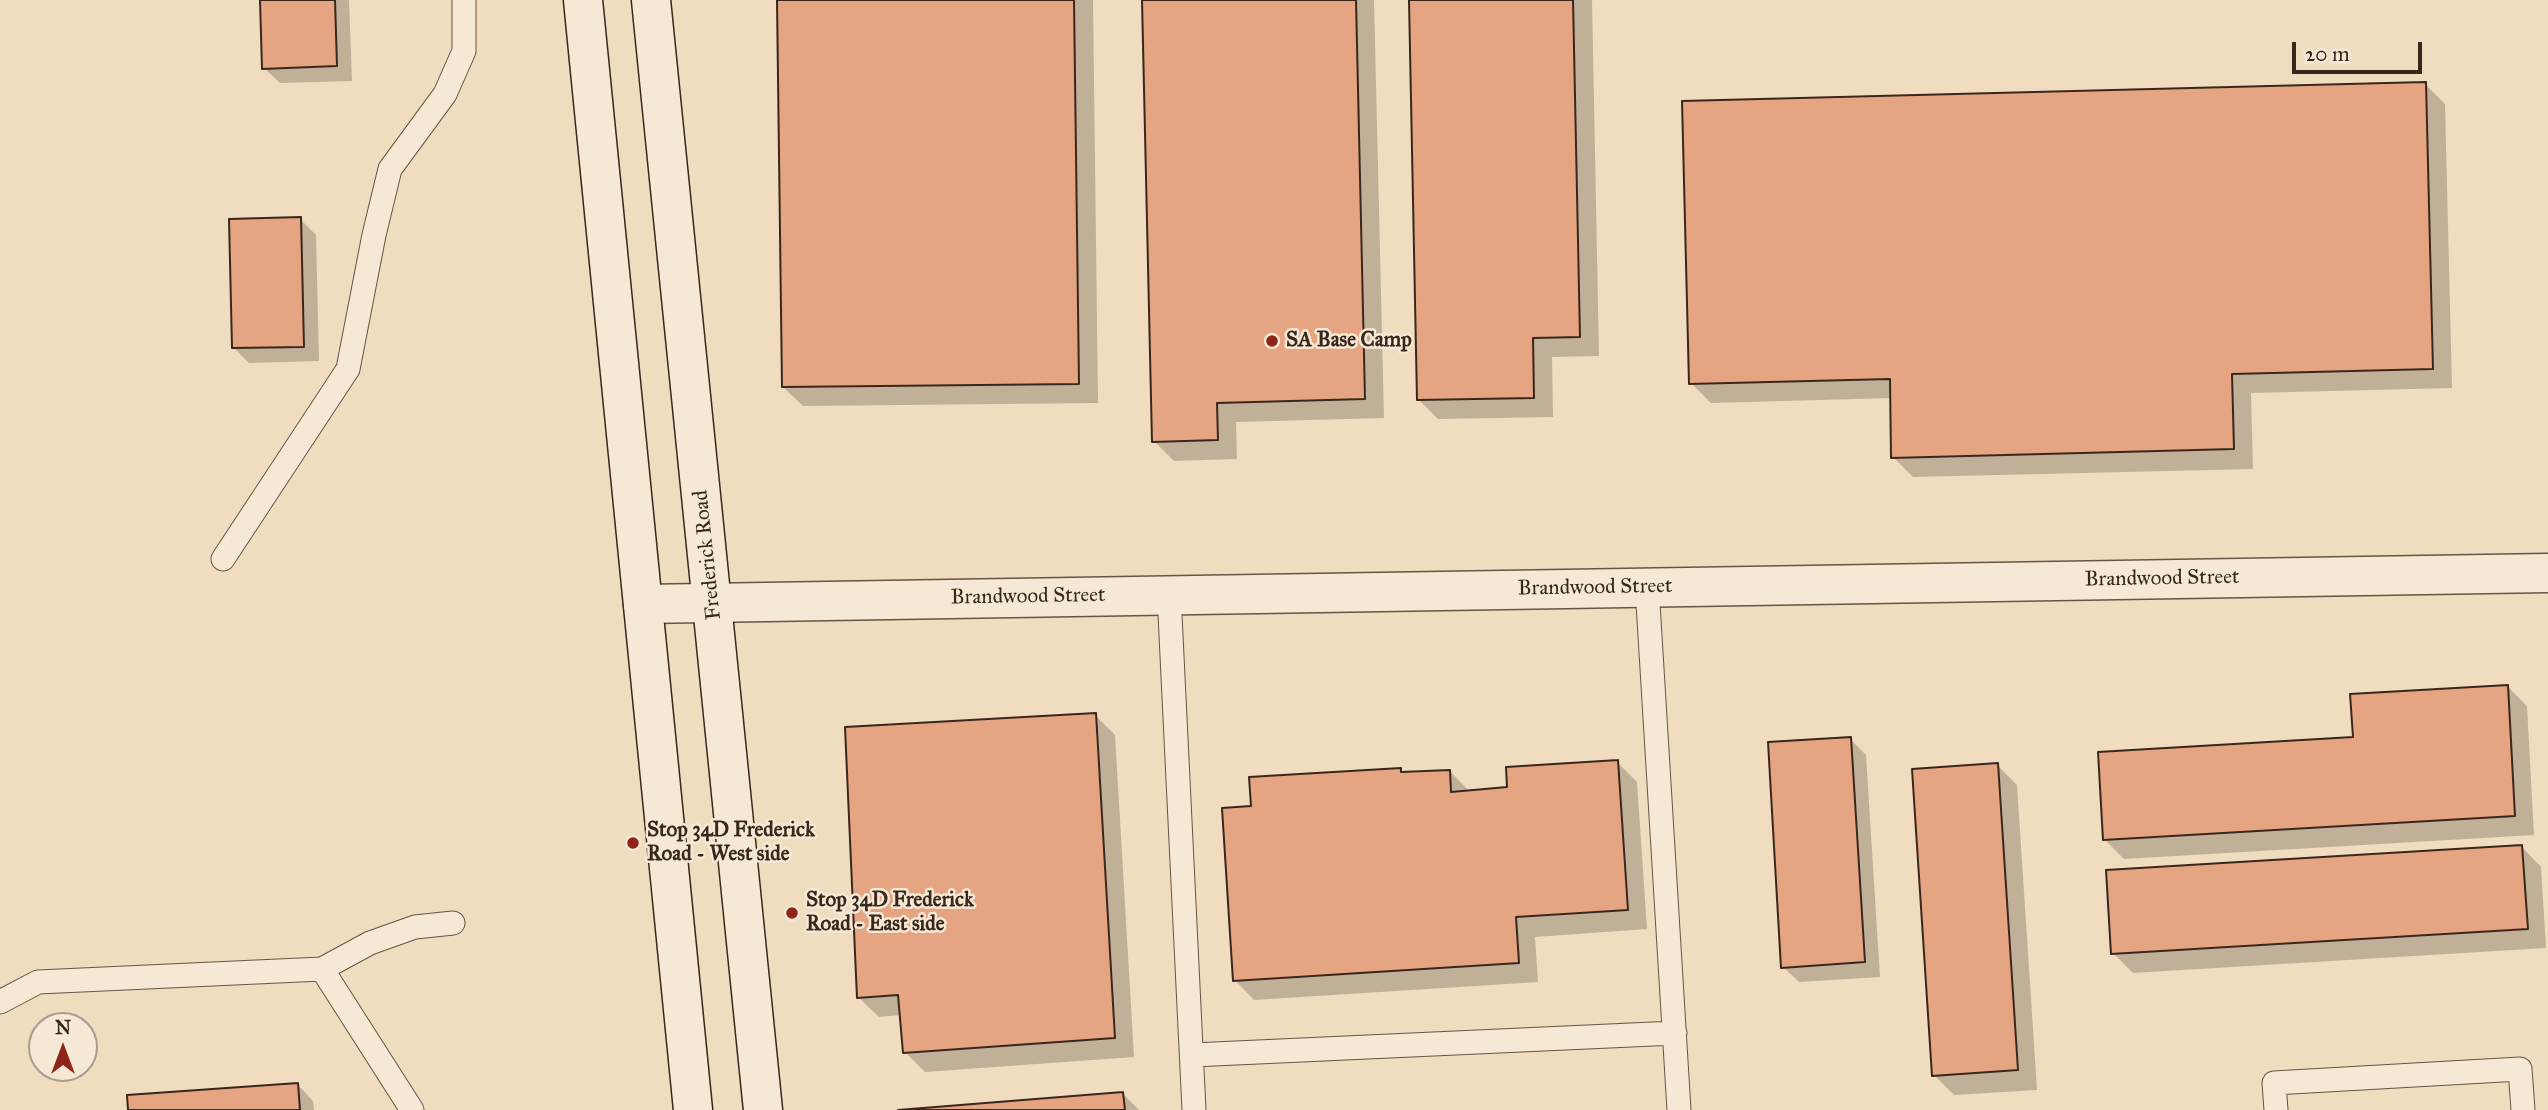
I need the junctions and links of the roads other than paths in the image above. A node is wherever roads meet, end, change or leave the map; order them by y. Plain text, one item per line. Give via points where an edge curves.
1 (464, 0) edge
2 (583, 0) edge
3 (651, 0) edge
4 (223, 559) dead end
5 (2548, 573) edge
6 (1647, 587) junction
7 (1169, 594) junction
8 (712, 602) junction
9 (643, 604) junction
10 (453, 923) dead end
11 (322, 969) junction
12 (0, 1002) edge
13 (1675, 1033) junction
14 (1192, 1055) junction
15 (412, 1110) edge
16 (693, 1110) edge
17 (763, 1110) edge
18 (1194, 1110) edge
19 (1679, 1110) edge
20 (2276, 1110) edge
21 (2523, 1110) edge

1 - 4 lane via 464,51 445,94 390,169 348,369
2 - 9 main road
3 - 8 main road, Frederick Road
5 - 6 main road, Brandwood Street
6 - 7 main road, Brandwood Street
6 - 13 lane
7 - 8 main road, Brandwood Street
7 - 14 lane
8 - 9 main road, Brandwood Street
8 - 17 main road, Frederick Road
9 - 16 main road
10 - 11 lane via 381,939
11 - 12 lane via 38,982
11 - 15 lane
13 - 14 lane
13 - 19 lane
14 - 18 lane
20 - 21 lane via 2274,1083 2521,1069

